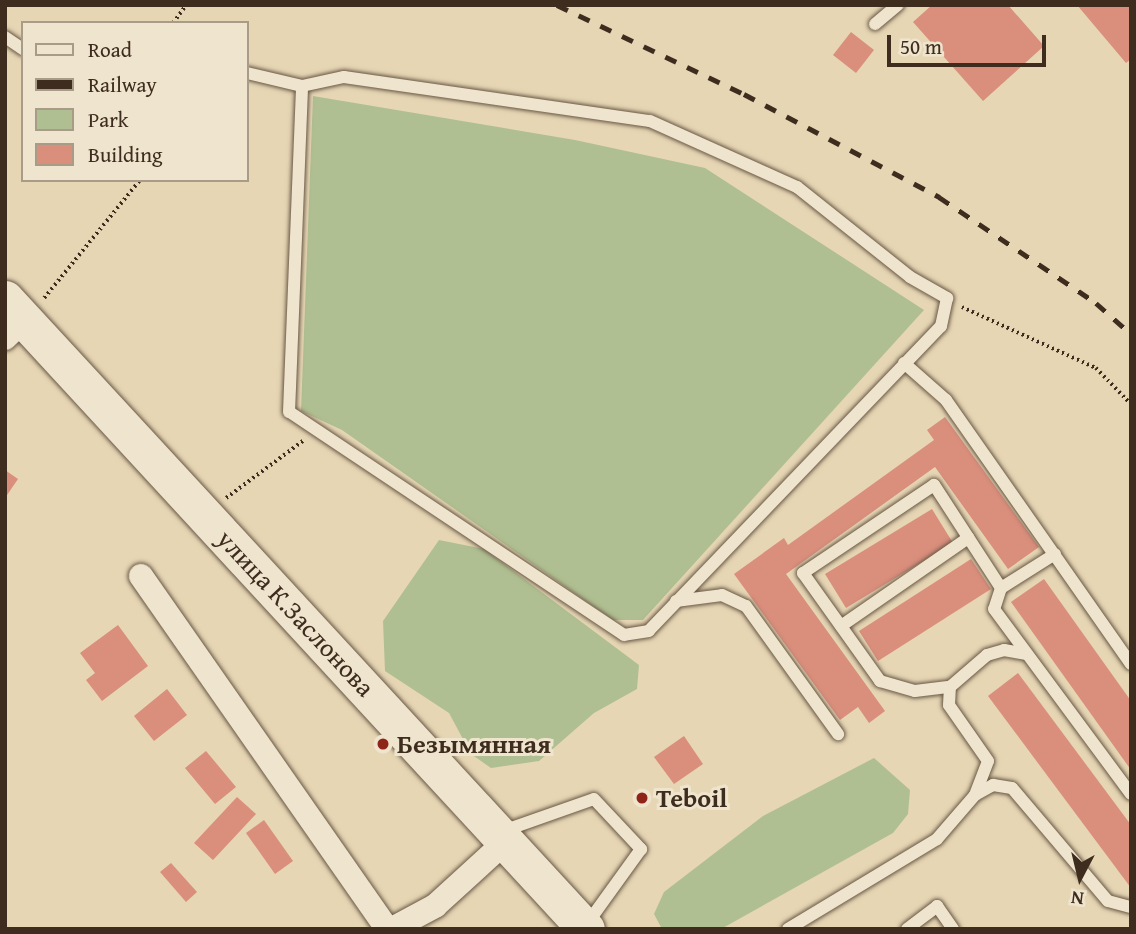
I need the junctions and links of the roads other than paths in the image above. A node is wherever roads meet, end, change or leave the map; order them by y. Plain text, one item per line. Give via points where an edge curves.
1 (898, 5) edge
2 (875, 24) dead end
3 (5, 37) edge
4 (21, 48) edge
5 (248, 73) edge
6 (302, 86) junction
7 (12, 319) edge
8 (904, 363) junction
9 (968, 538) junction
10 (1055, 554) junction
11 (141, 576) dead end
12 (1002, 588) junction
13 (676, 601) junction
14 (841, 626) junction
15 (1027, 654) junction
16 (1131, 664) edge
17 (950, 687) junction
18 (838, 734) dead end
19 (1131, 794) edge
20 (975, 795) junction
21 (501, 837) junction
22 (1131, 907) edge
23 (586, 928) edge
24 (389, 929) edge
25 (788, 929) edge
26 (907, 929) edge
27 (953, 929) edge

1 - 2 lane
3 - 4 lane
5 - 6 lane
6 - 8 lane via 344,78 650,121 797,187 910,277 947,298 941,326
6 - 13 lane via 289,412 607,627 624,635 649,631
7 - 21 street, улица К.Заслонова via 205,515
8 - 10 lane via 946,400
8 - 13 lane
9 - 12 lane
9 - 14 lane
9 - 14 lane via 934,485 803,573
10 - 12 lane
10 - 16 lane
11 - 24 street
12 - 15 lane via 994,609
13 - 18 lane via 723,595 746,606
14 - 17 lane via 880,681 915,691
15 - 17 lane via 1004,650 986,655
15 - 19 lane
17 - 20 lane via 949,705 988,761
20 - 22 lane via 993,785 1012,788 1108,901
20 - 25 lane via 937,839
21 - 23 street, улица К.Заслонова
21 - 23 lane via 594,799 642,849
21 - 24 street via 435,906
26 - 27 lane via 937,906

